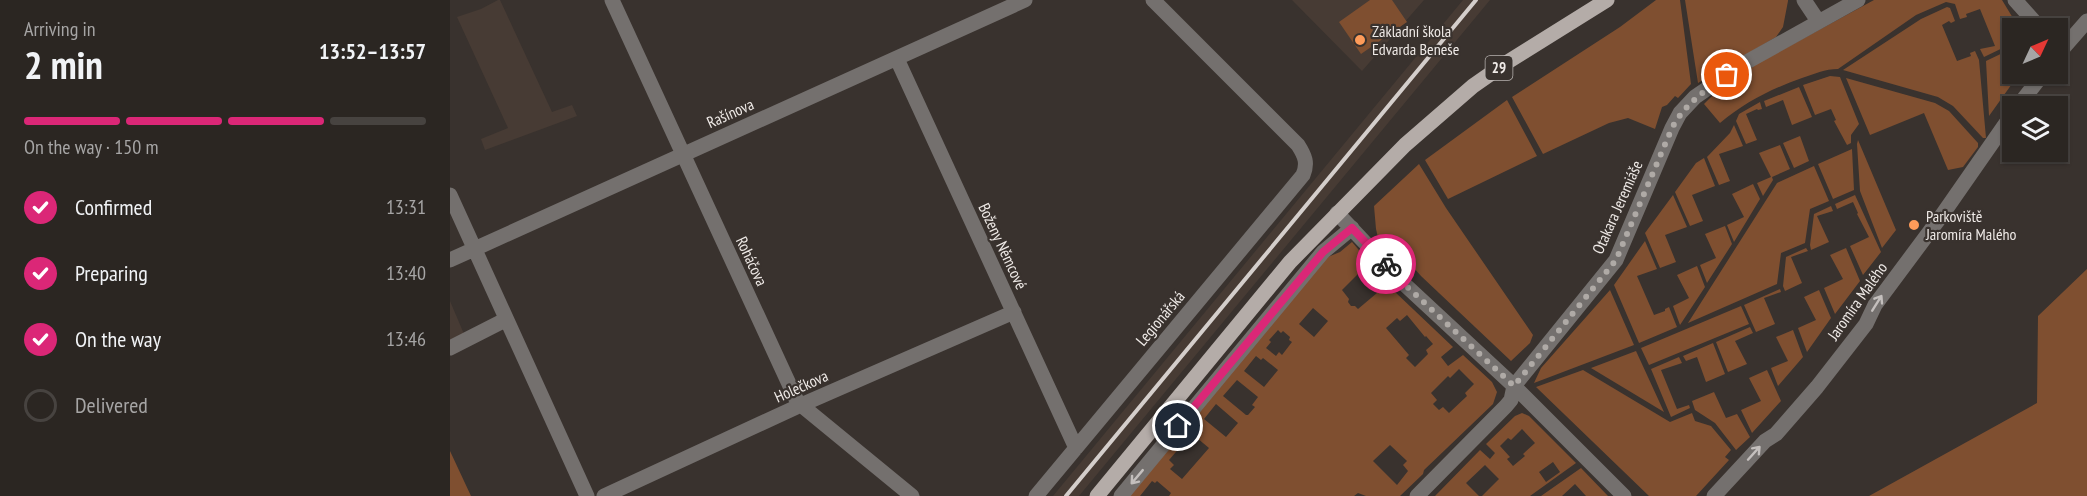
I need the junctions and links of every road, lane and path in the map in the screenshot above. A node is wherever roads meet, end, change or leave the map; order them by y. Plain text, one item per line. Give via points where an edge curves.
1 (612, 0) edge
2 (1025, 0) edge
3 (1153, 0) edge
4 (1600, 0) edge
5 (1607, 0) edge
6 (1804, 0) edge
7 (1858, 0) edge
8 (2015, 0) edge
9 (1580, 16) junction
10 (2031, 18) edge
11 (1818, 21) junction
12 (2087, 21) edge
13 (2068, 41) edge
14 (897, 59) junction
15 (2035, 84) edge
16 (2026, 96) edge
17 (2002, 129) edge
18 (682, 154) junction
19 (450, 195) edge
20 (1337, 213) junction
21 (1352, 228) junction
22 (474, 249) junction
23 (450, 260) edge
24 (1014, 312) junction
25 (505, 320) junction
26 (450, 348) edge
27 (1514, 386) junction
28 (801, 405) junction
29 (1076, 448) junction
30 (587, 496) edge
31 (604, 496) edge
32 (912, 496) edge
33 (1036, 496) edge
34 (1097, 496) edge
35 (1121, 496) edge
36 (1417, 496) edge
37 (1624, 496) edge
38 (1714, 496) edge

1 - 18 street, Roháčova
2 - 14 street, Rašínova
3 - 29 street, Legionářská via 1298,146 1306,161 1303,175
4 - 9 main road, 29
5 - 9 main road, 29
6 - 11 street
7 - 11 street, Otakara Jeremiáše
8 - 10 street
9 - 20 main road, 29 via 1473,86
11 - 27 street, Otakara Jeremiáše via 1743,64 1680,112 1616,260
12 - 13 street
14 - 18 street, Rašínova
14 - 24 street, Boženy Němcové
15 - 16 street
38 -> 17 street, Jaromíra Malého via 1817,387 1866,324 1875,305
18 - 22 street, Rašínova
18 - 28 street, Roháčova
19 - 22 street
20 - 21 street
20 - 34 main road, 29 via 1290,262
21 - 27 street via 1402,282
21 -> 35 street via 1323,252
22 - 23 street, Rašínova
22 - 25 street
24 - 28 street, Holečkova
24 - 29 street, Boženy Němcové
25 - 26 street
25 - 30 street
27 - 36 street, Otakara Jeremiáše via 1506,406
27 - 37 street
28 - 31 street, Holečkova
28 - 32 street, Roháčova
29 - 33 street, Legionářská

